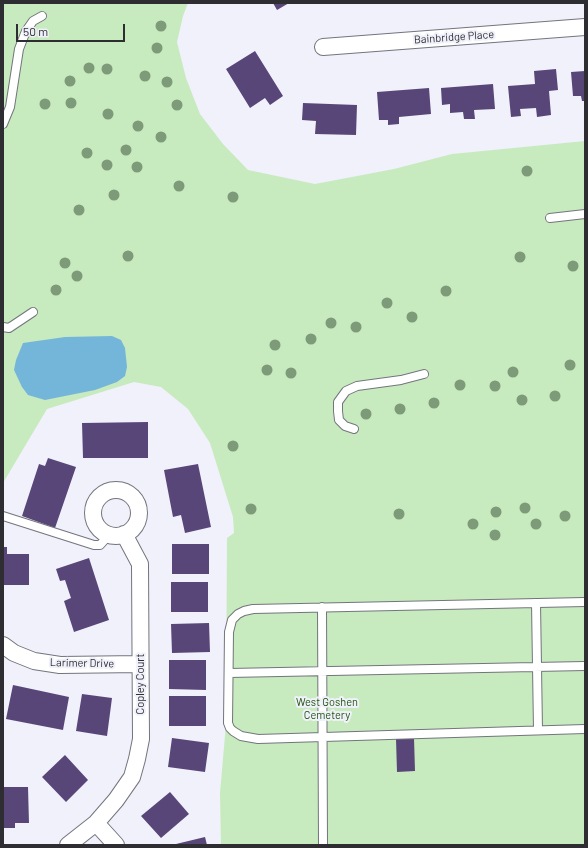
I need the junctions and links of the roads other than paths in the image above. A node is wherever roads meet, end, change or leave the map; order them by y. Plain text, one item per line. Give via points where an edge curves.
1 (42, 16) dead end
2 (585, 27) edge
3 (323, 48) dead end
4 (3, 124) edge
5 (585, 214) edge
6 (550, 218) dead end
7 (33, 312) dead end
8 (3, 327) edge
9 (424, 374) dead end
10 (354, 429) dead end
11 (3, 516) edge
12 (117, 534) joint
13 (585, 602) edge
14 (536, 603) junction
15 (322, 607) junction
16 (3, 645) edge
17 (140, 664) junction
18 (585, 666) edge
19 (537, 667) junction
20 (321, 672) junction
21 (229, 673) junction
22 (585, 729) edge
23 (538, 730) junction
24 (322, 737) junction
25 (96, 823) junction
26 (68, 845) edge
27 (116, 845) edge
28 (323, 845) edge

1 - 4 lane via 33,21 19,49 10,107
2 - 3 street, Bainbridge Place
5 - 6 lane
7 - 8 lane via 10,328
9 - 10 lane via 357,386 346,391 338,402 339,420 345,426
11 - 12 lane via 94,545 100,545
12 - 17 street, Copley Court via 140,564
13 - 14 lane
14 - 15 lane
14 - 19 lane
15 - 20 lane
15 - 21 lane via 253,609 238,614 232,620 229,632
16 - 17 street, Larimer Drive via 34,661 60,665
17 - 25 street, Copley Court via 140,739 137,759 132,776
18 - 19 lane
19 - 20 lane
19 - 23 lane
20 - 21 lane
20 - 24 lane
21 - 24 lane via 228,723 233,731 258,739
22 - 23 lane
23 - 24 lane
24 - 28 lane
25 - 26 street, Copley Court
25 - 27 street

